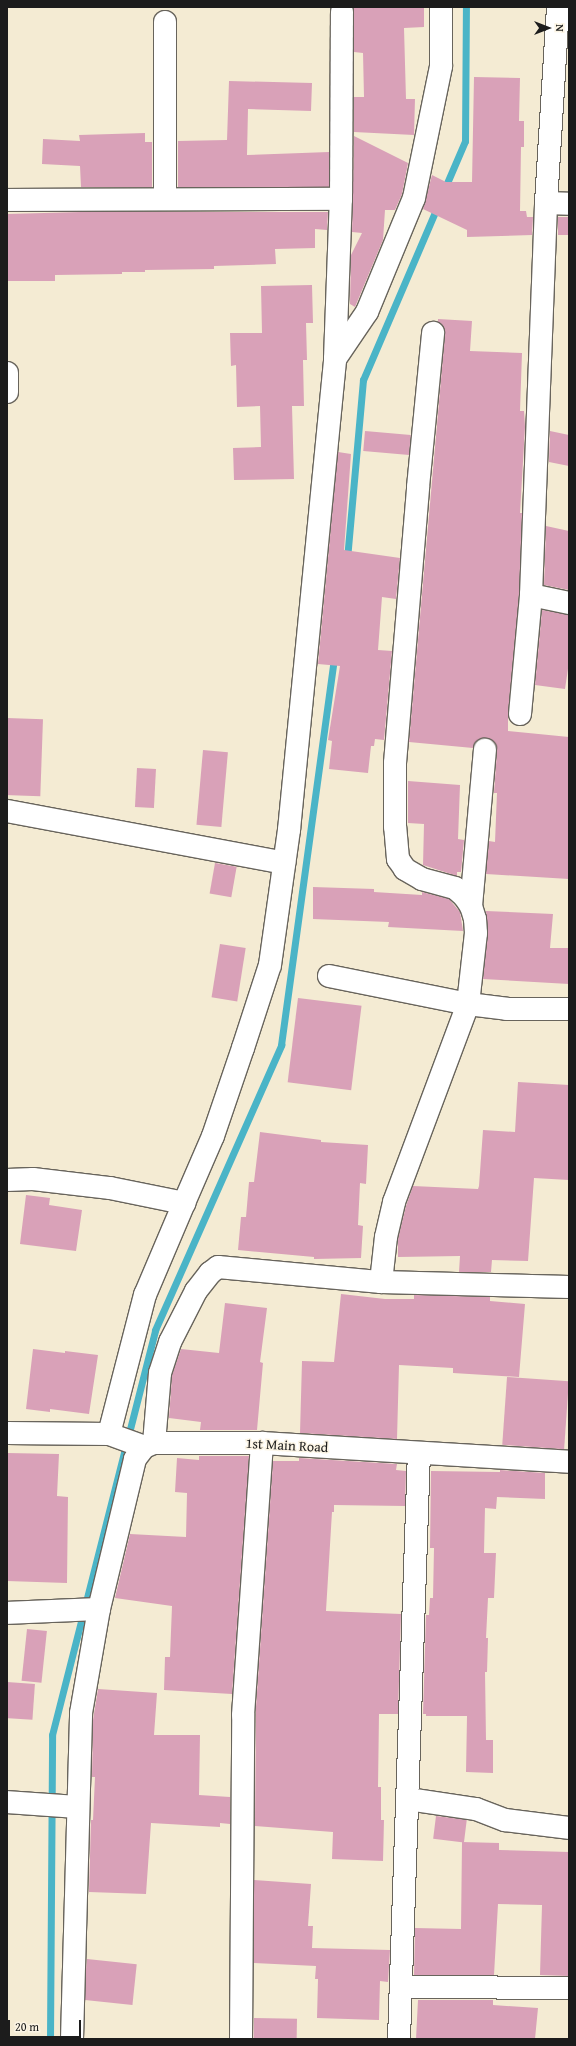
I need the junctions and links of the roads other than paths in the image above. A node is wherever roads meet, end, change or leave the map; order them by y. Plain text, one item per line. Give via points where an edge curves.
1 (441, 7) edge
2 (558, 7) edge
3 (342, 12) dead end
4 (165, 22) dead end
5 (341, 198) junction
6 (165, 199) junction
7 (7, 200) edge
8 (546, 203) junction
9 (569, 204) edge
10 (433, 333) dead end
11 (335, 359) junction
12 (7, 373) edge
13 (7, 392) edge
14 (531, 595) junction
15 (569, 603) edge
16 (520, 714) dead end
17 (486, 750) dead end
18 (7, 811) edge
19 (284, 863) junction
20 (470, 906) junction
21 (329, 976) dead end
22 (468, 1004) junction
23 (569, 1009) edge
24 (7, 1180) edge
25 (184, 1203) junction
26 (382, 1282) junction
27 (569, 1287) edge
28 (7, 1433) edge
29 (131, 1441) junction
30 (262, 1443) junction
31 (419, 1453) junction
32 (569, 1462) edge
33 (97, 1609) junction
34 (7, 1612) edge
35 (408, 1799) junction
36 (7, 1802) edge
37 (72, 1807) junction
38 (569, 1828) edge
39 (401, 1988) junction
40 (569, 1988) edge
41 (72, 2039) edge
42 (242, 2039) edge
43 (399, 2039) edge

1 - 11 street via 441,66 414,198 367,312
2 - 8 street
3 - 5 street
4 - 6 street
5 - 6 street
5 - 11 street
6 - 7 street
8 - 9 street
8 - 14 street
10 - 20 street via 395,763 395,827 398,859 405,869 422,879 455,888
11 - 19 street
12 - 13 street
14 - 15 street
14 - 16 street
17 - 20 street
18 - 19 street
19 - 25 street via 270,965 213,1136
20 - 22 street via 476,932
21 - 22 street
22 - 23 street via 507,1009
22 - 26 street via 394,1202 386,1237
24 - 25 street via 33,1179 110,1188
25 - 29 street via 145,1295
26 - 27 street
26 - 29 street via 218,1267 196,1291 170,1342 160,1373
28 - 29 street, 1st Main Road
29 - 30 street, 1st Main Road
29 - 33 street via 134,1459
30 - 31 street, 1st Main Road
30 - 42 street via 243,1715
31 - 32 street, 1st Main Road
31 - 35 street
33 - 34 street
33 - 37 street via 81,1712
35 - 38 street via 476,1808 505,1820
35 - 39 street
36 - 37 street
37 - 41 street
39 - 40 street
39 - 43 street

